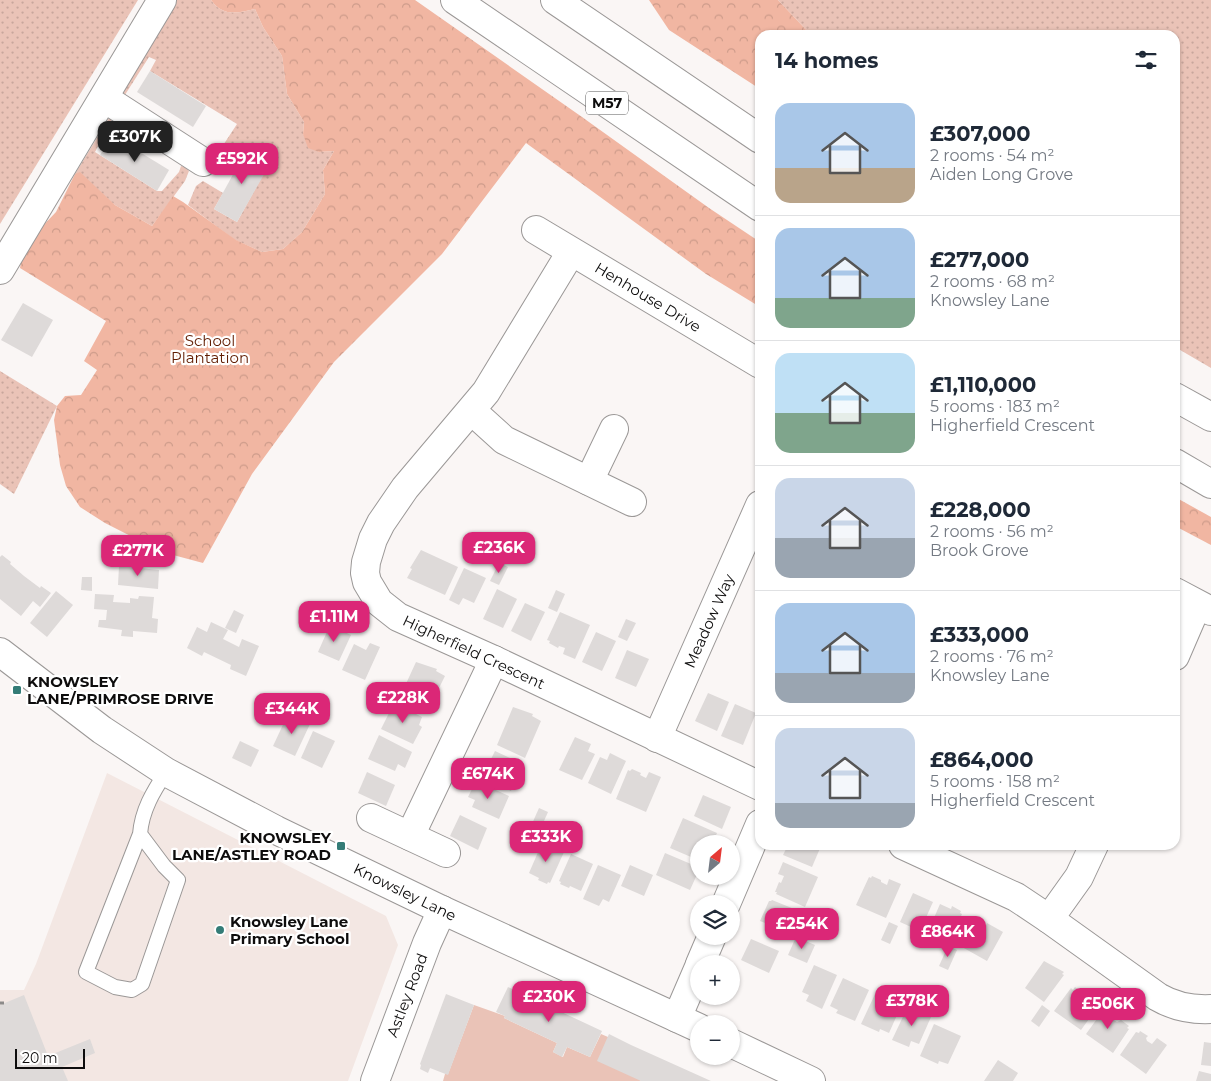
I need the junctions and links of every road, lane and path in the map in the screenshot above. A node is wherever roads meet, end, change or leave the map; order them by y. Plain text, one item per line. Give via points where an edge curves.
1 (162, 0) edge
2 (455, 0) edge
3 (555, 0) edge
4 (104, 98) junction
5 (755, 136) edge
6 (203, 162) dead end
7 (755, 204) edge
8 (536, 230) dead end
9 (571, 252) junction
10 (0, 270) edge
11 (755, 361) edge
12 (1180, 400) edge
13 (472, 411) junction
14 (1211, 417) edge
15 (614, 429) dead end
16 (1180, 466) edge
17 (590, 480) junction
18 (1211, 484) edge
19 (632, 502) dead end
20 (755, 516) edge
21 (1194, 602) edge
22 (1180, 642) edge
23 (0, 652) edge
24 (494, 660) junction
25 (657, 738) junction
26 (166, 772) junction
27 (755, 784) edge
28 (371, 818) dead end
29 (140, 834) junction
30 (410, 836) junction
31 (755, 836) edge
32 (914, 850) edge
33 (1092, 850) edge
34 (446, 853) dead end
35 (730, 895) edge
36 (442, 910) junction
37 (1049, 918) junction
38 (692, 1005) edge
39 (1211, 1009) edge
40 (688, 1023) edge
41 (740, 1047) edge
42 (375, 1081) edge
43 (811, 1081) edge

1 - 4 main road
2 - 7 main road, M57
3 - 5 main road
4 - 6 main road
4 - 10 main road
8 - 9 main road, Henhouse Drive
9 - 11 main road, Henhouse Drive
9 - 13 main road, Higherfield Crescent
12 - 14 main road
13 - 17 main road via 504,440
13 - 24 main road, Higherfield Crescent via 392,507 373,539 365,572 379,602 398,617
15 - 17 main road
16 - 18 main road
17 - 19 main road
20 - 25 main road, Meadow Way
21 - 22 main road
23 - 26 main road, Knowsley Lane via 102,730
24 - 25 main road, Higherfield Crescent
24 - 30 main road
25 - 27 main road, Higherfield Crescent
26 - 29 lane via 150,796 141,820
26 - 36 main road, Knowsley Lane via 276,830
28 - 30 main road
29 - 29 lane via 178,880 142,984 132,990 115,987 86,972
30 - 34 main road
31 - 35 main road
32 - 37 main road via 1016,897
33 - 37 main road via 1079,877
36 - 40 main road, Knowsley Lane
36 - 42 main road, Astley Road
37 - 39 main road via 1170,1004 1182,1008
38 - 40 main road
41 - 43 main road

